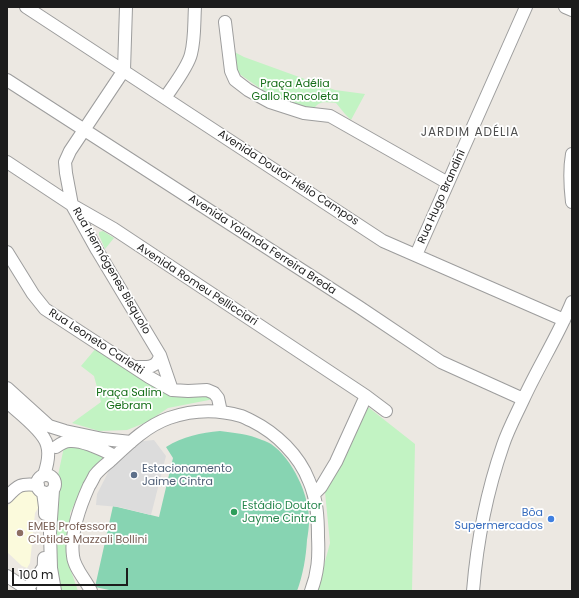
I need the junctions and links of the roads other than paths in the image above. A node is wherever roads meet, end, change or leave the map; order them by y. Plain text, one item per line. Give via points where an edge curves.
1 (26, 7) edge
2 (126, 7) edge
3 (195, 7) edge
4 (526, 7) edge
5 (565, 7) edge
6 (572, 10) edge
7 (225, 22) dead end
8 (124, 70) junction
9 (7, 80) edge
10 (165, 98) junction
11 (84, 130) junction
12 (572, 154) edge
13 (7, 162) edge
14 (448, 183) junction
15 (572, 202) edge
16 (72, 205) junction
17 (110, 227) junction
18 (97, 250) junction
19 (7, 252) edge
20 (416, 255) junction
21 (572, 302) edge
22 (564, 320) junction
23 (160, 355) junction
24 (134, 367) junction
25 (7, 388) edge
26 (172, 390) junction
27 (366, 396) junction
28 (523, 399) junction
29 (7, 402) edge
30 (386, 411) dead end
31 (221, 412) junction
32 (44, 429) junction
33 (131, 442) junction
34 (56, 447) junction
35 (115, 456) junction
36 (46, 484) junction
37 (314, 494) junction
38 (7, 497) edge
39 (43, 568) junction
40 (80, 572) junction
41 (7, 576) edge
42 (28, 590) edge
43 (43, 591) edge
44 (55, 591) edge
45 (84, 591) edge
46 (91, 591) edge
47 (311, 591) edge
48 (473, 591) edge

1 - 8 street, Avenida Doutor Hélio Campos
2 - 8 street
3 - 10 street via 191,56
4 - 14 street, Rua Hugo Brandini
5 - 6 street
7 - 14 street via 231,71 235,80 248,90 270,102 304,113 330,116
8 - 10 street, Avenida Doutor Hélio Campos
8 - 11 street, Rua Hermógenes Bisquolo
9 - 11 street, Avenida Yolanda Ferreira Breda
10 - 20 street, Avenida Doutor Hélio Campos via 383,241
11 - 16 street, Rua Hermógenes Bisquolo via 65,162
11 - 28 street, Avenida Yolanda Ferreira Breda via 441,362
12 - 15 street
13 - 16 street, Avenida Romeu Pellicciari
14 - 20 street, Rua Hugo Brandini
16 - 17 street, Avenida Romeu Pellicciari
16 - 18 street, Rua Hermógenes Bisquolo
17 - 18 street via 100,231 94,239
17 - 27 street, Avenida Romeu Pellicciari
18 - 23 street, Rua Hermógenes Bisquolo
19 - 24 street, Rua Leoneto Carletti via 45,309
20 - 22 street, Avenida Doutor Hélio Campos
21 - 22 street
22 - 28 street
23 - 24 street via 154,365
23 - 26 street, Rua Hermógenes Bisquolo
24 - 26 street, Rua Leoneto Carletti
25 - 32 street
26 - 31 street, Rua Leoneto Carletti via 206,390 214,393 218,398
27 - 30 street, Avenida Romeu Pellicciari
27 - 37 street via 336,462
28 - 48 street via 503,444 485,512
29 - 32 street
31 - 33 street via 176,416 148,429
31 - 37 street via 242,416 271,433 302,467
32 - 33 street
32 - 34 street via 54,436
32 - 36 street via 48,446
33 - 35 street
34 - 35 street via 71,440 98,447
34 - 36 street via 54,474
35 - 40 street via 95,476 75,526 73,557
36 - 38 street via 22,485 15,488
36 - 39 street
36 - 44 street via 51,568
37 - 47 street via 318,513 319,557
39 - 42 street
39 - 43 street
40 - 45 street
40 - 46 street
41 - 42 street

